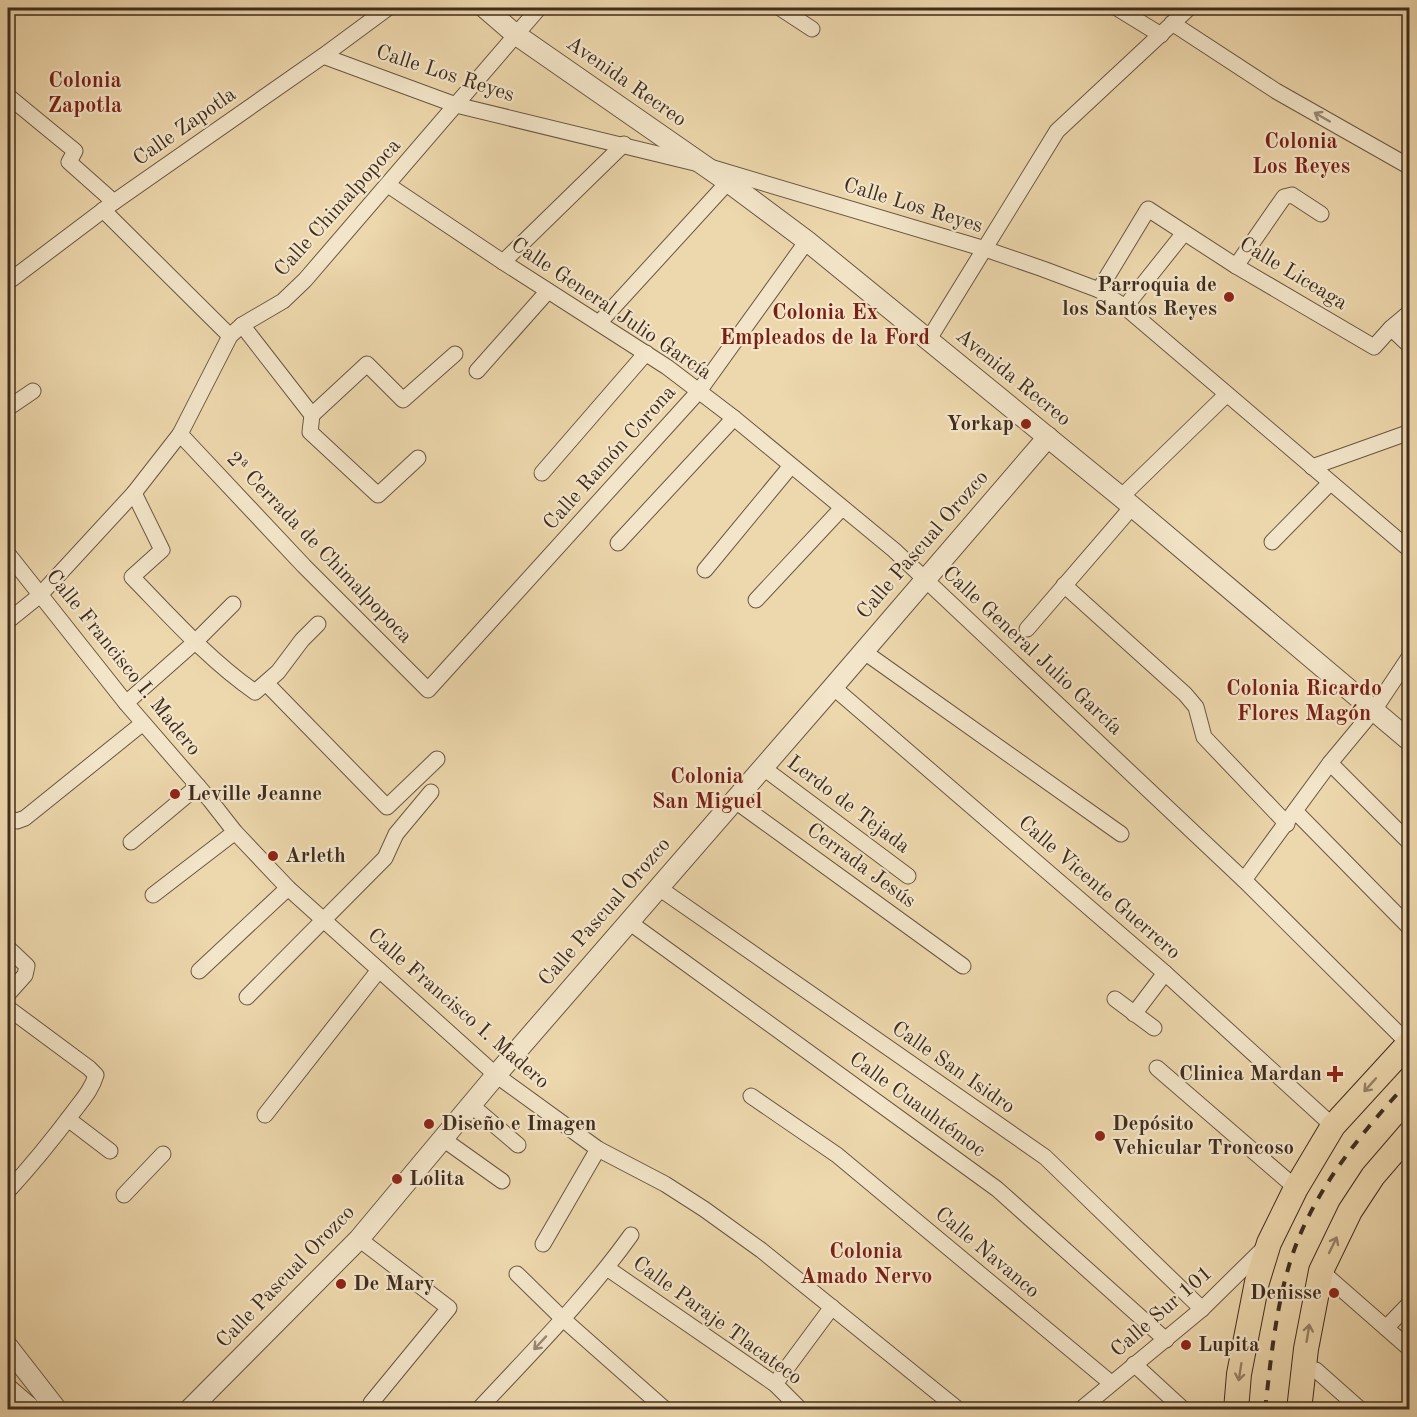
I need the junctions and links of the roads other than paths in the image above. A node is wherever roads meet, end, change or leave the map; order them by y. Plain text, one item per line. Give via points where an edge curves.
1 (388, 8) edge
2 (485, 8) edge
3 (539, 8) edge
4 (780, 8) edge
5 (1117, 8) edge
6 (1189, 8) edge
7 (1172, 23) junction
8 (812, 29) dead end
9 (515, 34) junction
10 (1161, 35) junction
11 (323, 56) junction
12 (8, 96) edge
13 (456, 105) junction
14 (624, 144) junction
15 (704, 165) junction
16 (1410, 167) edge
17 (728, 182) junction
18 (388, 185) junction
19 (108, 206) junction
20 (1321, 214) dead end
21 (1184, 233) junction
22 (807, 241) junction
23 (985, 249) junction
24 (503, 262) junction
25 (1236, 266) junction
26 (8, 282) edge
27 (1099, 290) junction
28 (548, 291) junction
29 (1125, 307) junction
30 (1410, 312) edge
31 (598, 323) junction
32 (242, 325) junction
33 (1391, 328) junction
34 (230, 336) junction
35 (929, 339) junction
36 (1410, 346) edge
37 (646, 353) junction
38 (455, 354) dead end
39 (477, 371) dead end
40 (33, 391) dead end
41 (699, 391) junction
42 (1226, 395) junction
43 (8, 408) edge
44 (312, 415) junction
45 (734, 418) junction
46 (1410, 432) edge
47 (180, 434) junction
48 (1048, 436) junction
49 (418, 458) dead end
50 (790, 466) junction
51 (1312, 467) junction
52 (542, 473) dead end
53 (1330, 483) junction
54 (134, 493) junction
55 (1126, 502) junction
56 (842, 508) junction
57 (1272, 542) dead end
58 (618, 543) dead end
59 (1410, 550) edge
60 (8, 554) edge
61 (705, 570) dead end
62 (924, 580) junction
63 (1064, 585) junction
64 (39, 596) junction
65 (756, 600) dead end
66 (233, 604) dead end
67 (8, 621) edge
68 (318, 624) dead end
69 (1027, 629) dead end
70 (195, 642) junction
71 (863, 651) junction
72 (1410, 656) edge
73 (833, 687) junction
74 (260, 688) junction
75 (428, 690) joint
76 (126, 703) junction
77 (1374, 710) junction
78 (143, 723) junction
79 (1410, 741) edge
80 (437, 759) dead end
81 (1330, 763) junction
82 (762, 767) junction
83 (198, 786) junction
84 (431, 792) dead end
85 (734, 800) junction
86 (8, 818) edge
87 (1291, 818) junction
88 (235, 832) junction
89 (1120, 834) dead end
90 (131, 842) dead end
91 (1410, 843) edge
92 (908, 876) dead end
93 (1244, 880) junction
94 (288, 888) junction
95 (659, 888) junction
96 (153, 895) dead end
97 (323, 919) junction
98 (629, 922) junction
99 (1410, 928) edge
100 (8, 948) edge
101 (963, 966) dead end
102 (379, 970) junction
103 (199, 971) dead end
104 (1165, 973) junction
105 (8, 994) edge
106 (247, 997) dead end
107 (1115, 999) dead end
108 (8, 1008) edge
109 (1134, 1014) junction
110 (1154, 1028) dead end
111 (1409, 1042) edge
112 (1156, 1068) dead end
113 (496, 1075) junction
114 (752, 1096) dead end
115 (471, 1105) junction
116 (265, 1115) dead end
117 (68, 1119) junction
118 (1333, 1126) junction
119 (1410, 1133) edge
120 (443, 1140) junction
121 (518, 1145) dead end
122 (598, 1149) junction
123 (110, 1152) dead end
124 (163, 1154) dead end
125 (502, 1181) dead end
126 (1296, 1188) junction
127 (8, 1191) edge
128 (124, 1195) dead end
129 (631, 1235) dead end
130 (359, 1239) junction
131 (1269, 1243) junction
132 (543, 1244) dead end
133 (607, 1268) junction
134 (1321, 1271) junction
135 (517, 1274) dead end
136 (1410, 1303) edge
137 (832, 1307) junction
138 (1202, 1309) junction
139 (563, 1319) junction
140 (1386, 1328) junction
141 (1166, 1340) junction
142 (8, 1347) edge
143 (1410, 1349) edge
144 (1134, 1364) junction
145 (1111, 1383) junction
146 (775, 1384) junction
147 (8, 1386) edge
148 (371, 1403) dead end
149 (50, 1408) edge
150 (189, 1410) edge
151 (478, 1410) edge
152 (666, 1410) edge
153 (801, 1410) edge
154 (959, 1410) edge
155 (1080, 1410) edge
156 (1184, 1410) edge
157 (1236, 1410) edge
158 (1299, 1410) edge
159 (1310, 1410) edge
160 (1361, 1410) edge

1 - 11 street, Calle Zapotla
2 - 9 street, Avenida Recreo
3 - 9 street, Calle Chimalpopoca
4 - 8 street
5 - 10 street
6 - 7 street
7 - 10 street
16 -> 7 street via 1276,92
9 - 13 street, Calle Chimalpopoca
9 - 15 street, Avenida Recreo
10 - 23 street via 1057,131
11 - 13 street, Calle Los Reyes
11 - 19 street, Calle Zapotla
12 - 19 street via 75,152 69,162
13 - 14 street, Calle Los Reyes
13 - 18 street, Calle Chimalpopoca
14 - 15 street, Calle Los Reyes
14 - 24 street
15 - 17 street, Avenida Recreo
15 - 23 street, Calle Los Reyes
17 - 22 street, Avenida Recreo
17 - 31 street
18 - 24 street, Calle General Julio García
18 - 32 street, Calle Chimalpopoca via 306,280 283,301
19 - 26 street, Calle Zapotla
19 - 34 street
20 - 25 street via 1292,195 1284,197
21 - 25 street, Calle Liceaga
21 - 27 street, Calle Liceaga via 1148,210
21 - 29 street
22 - 35 street, Avenida Recreo
22 - 41 street, Calle Ramón Corona
23 - 27 street, Calle Los Reyes
23 - 35 street
24 - 28 street, Calle General Julio García
25 - 33 street, Calle Liceaga via 1374,346
27 - 29 street, Calle Los Reyes
28 - 31 street, Calle General Julio García
28 - 39 street
29 - 42 street, Calle Los Reyes
30 - 33 street
31 - 37 street, Calle General Julio García
32 - 34 street, Calle Chimalpopoca
32 - 44 street
33 - 36 street
34 - 47 street, Calle Chimalpopoca
35 - 48 street, Avenida Recreo
37 - 41 street, Calle General Julio García
37 - 52 street
38 - 44 street via 403,400 367,364
40 - 43 street
41 - 45 street, Calle General Julio García
41 - 75 street, Calle Ramón Corona
42 - 51 street, Calle Los Reyes
42 - 55 street
44 - 49 street via 310,432 378,495
45 - 50 street, Calle General Julio García
45 - 58 street
46 - 51 street
47 - 54 street, Calle Chimalpopoca
47 - 75 street, 2ª Cerrada de Chimalpopoca via 303,566
48 - 55 street, Avenida Recreo
48 - 62 street, Calle Pascual Orozco
50 - 56 street, Calle General Julio García
50 - 61 street
51 - 53 street, Calle Los Reyes
53 - 57 street
53 - 59 street, Calle Los Reyes
54 - 64 street, Calle Chimalpopoca
54 - 70 street via 162,550 132,577
55 - 63 street
55 - 77 street, Avenida Recreo
56 - 62 street, Calle General Julio García
56 - 65 street
60 - 64 street, Calle Francisco I. Madero
62 - 71 street, Calle Pascual Orozco
62 - 93 street, Calle General Julio García
63 - 69 street
63 - 87 street via 1185,694 1196,707 1204,737
64 - 67 street, Calle Chimalpopoca
64 - 76 street, Calle Francisco I. Madero
66 - 70 street
68 - 74 street
70 - 74 street
70 - 76 street
71 - 73 street, Calle Pascual Orozco
71 - 89 street
72 - 77 street
73 - 82 street, Calle Pascual Orozco
73 - 104 street, Calle Vicente Guerrero
74 - 80 street via 387,807
76 - 78 street, Calle Francisco I. Madero
77 - 79 street, Avenida Recreo
77 - 81 street
78 - 83 street, Calle Francisco I. Madero
78 - 86 street via 25,818
81 - 87 street
81 - 91 street
82 - 85 street, Calle Pascual Orozco
82 - 92 street, Lerdo de Tejada
83 - 88 street, Calle Francisco I. Madero
83 - 90 street
84 - 97 street via 396,834 385,858
85 - 95 street, Calle Pascual Orozco
85 - 101 street, Cerrada Jesús
87 - 93 street
87 - 99 street
88 - 94 street, Calle Francisco I. Madero
88 - 96 street
93 - 111 street, Calle General Julio García
94 - 97 street, Calle Francisco I. Madero
94 - 103 street
95 - 98 street, Calle Pascual Orozco
95 - 138 street, Calle San Isidro via 1045,1157
97 - 102 street, Calle Francisco I. Madero
97 - 106 street
98 - 113 street, Calle Pascual Orozco
98 - 141 street, Calle Cuauhtémoc via 997,1189
100 - 105 street via 27,966 25,975
102 - 113 street, Calle Francisco I. Madero
102 - 116 street
104 - 109 street
104 - 118 street, Calle Vicente Guerrero
107 - 109 street
108 - 117 street via 96,1075
109 - 110 street
111 -> 118 main road
112 - 126 street
113 - 115 street, Calle Pascual Orozco
113 - 122 street, Calle Francisco I. Madero
114 - 145 street, Calle Navanco via 837,1155
115 - 120 street, Calle Pascual Orozco
115 - 121 street
117 - 123 street
117 - 127 street
118 - 126 main road
134 -> 119 main road via 1350,1211 1373,1176
120 - 125 street
120 - 130 street, Calle Pascual Orozco
122 - 132 street
122 - 137 street, Calle Francisco I. Madero via 704,1209
124 - 128 street
126 - 131 main road
129 - 133 street
130 - 148 street via 449,1308
130 - 150 street, Calle Pascual Orozco
131 - 138 street, Calle Sur 101
131 -> 157 main road via 1257,1282
133 - 139 street
133 - 146 street, Calle Paraje Tlacateco
134 - 140 street
158 -> 134 main road
135 - 139 street
136 - 140 street
137 - 146 street
137 - 154 street, Calle Francisco I. Madero
138 - 141 street, Calle Sur 101
139 -> 151 street
139 - 152 street
140 - 143 street
141 - 144 street, Calle Sur 101
142 - 149 street
144 - 145 street, Calle Sur 101
144 - 156 street
145 - 155 street, Calle Sur 101
146 - 153 street, Calle Paraje Tlacateco
147 - 149 street
159 - 160 street via 1316,1370

